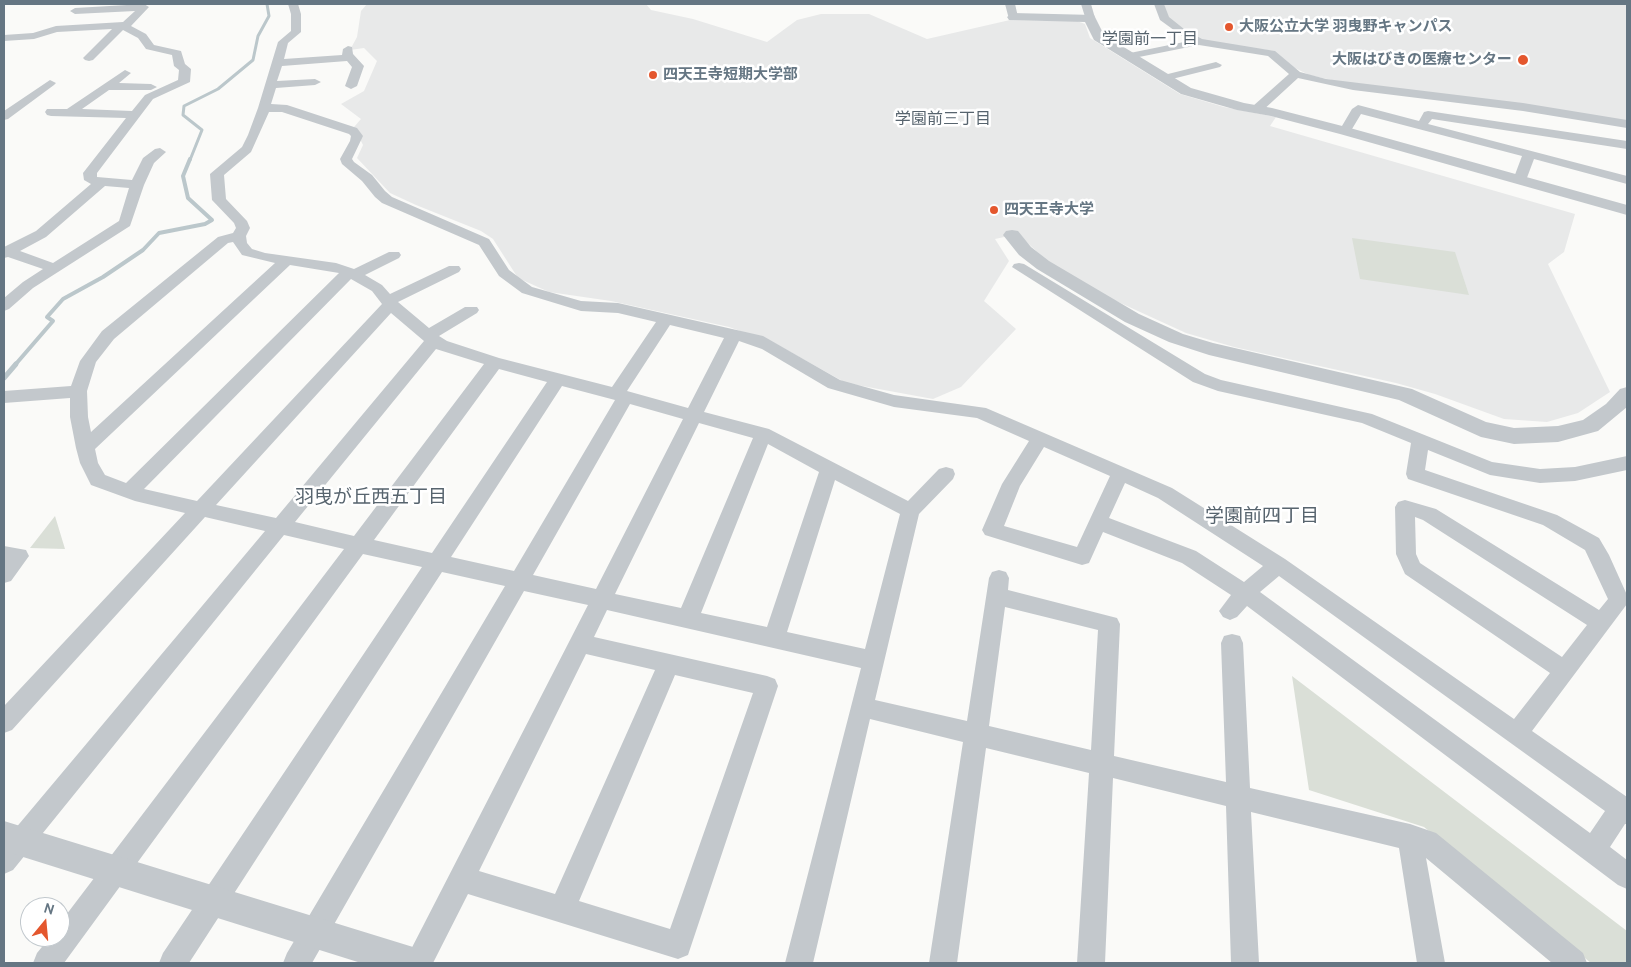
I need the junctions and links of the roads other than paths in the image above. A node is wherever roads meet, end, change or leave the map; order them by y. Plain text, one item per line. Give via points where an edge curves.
1 (294, 4) edge
2 (1010, 4) edge
3 (1086, 4) edge
4 (1159, 4) edge
5 (145, 6) edge
6 (78, 7) edge
7 (1013, 17) joint
8 (1090, 18) junction
9 (124, 26) junction
10 (56, 29) junction
11 (4, 38) edge
12 (1199, 42) junction
13 (1129, 56) junction
14 (89, 58) dead end
15 (277, 63) junction
16 (1216, 65) dead end
17 (125, 73) dead end
18 (1296, 74) junction
19 (1164, 78) junction
20 (315, 82) dead end
21 (50, 83) dead end
22 (271, 85) junction
23 (107, 86) junction
24 (351, 86) dead end
25 (151, 87) dead end
26 (264, 108) junction
27 (1257, 109) junction
28 (51, 112) dead end
29 (72, 112) junction
30 (135, 115) junction
31 (4, 116) edge
32 (1627, 124) edge
33 (1422, 125) junction
34 (1345, 131) junction
35 (1627, 145) edge
36 (160, 152) dead end
37 (1529, 154) junction
38 (1520, 180) junction
39 (1627, 180) edge
40 (101, 182) junction
41 (138, 185) junction
42 (1627, 210) edge
43 (1012, 235) dead end
44 (239, 236) junction
45 (5, 252) edge
46 (394, 255) dead end
47 (287, 260) junction
48 (1019, 267) dead end
49 (54, 268) junction
50 (454, 269) dead end
51 (352, 273) junction
52 (389, 302) junction
53 (4, 306) edge
54 (471, 310) dead end
55 (665, 320) junction
56 (734, 334) junction
57 (431, 338) junction
58 (495, 362) junction
59 (558, 378) junction
60 (78, 391) junction
61 (1627, 394) edge
62 (621, 395) junction
63 (4, 397) edge
64 (692, 415) junction
65 (762, 434) junction
66 (1040, 439) junction
67 (1420, 441) junction
68 (85, 448) junction
69 (1627, 463) edge
70 (829, 469) junction
71 (946, 474) dead end
72 (1120, 474) junction
73 (129, 492) junction
74 (201, 508) junction
75 (910, 511) junction
76 (1098, 522) junction
77 (282, 526) junction
78 (359, 544) junction
79 (4, 554) edge
80 (438, 562) junction
81 (1278, 565) junction
82 (4, 575) edge
83 (520, 580) junction
84 (998, 587) joint
85 (1245, 592) junction
86 (601, 599) junction
87 (1230, 611) dead end
88 (688, 618) junction
89 (1601, 623) junction
90 (774, 638) junction
91 (579, 643) junction
92 (1232, 643) dead end
93 (874, 660) junction
94 (669, 664) junction
95 (1565, 670) junction
96 (862, 707) junction
97 (4, 722) edge
98 (1517, 733) junction
99 (977, 734) junction
100 (1101, 763) junction
101 (1237, 796) junction
102 (1624, 809) edge
103 (1410, 837) junction
104 (9, 846) edge
105 (1593, 850) junction
106 (115, 871) junction
107 (1627, 876) edge
108 (462, 879) junction
109 (213, 901) junction
110 (562, 910) junction
111 (315, 932) junction
112 (47, 963) edge
113 (173, 963) edge
114 (297, 963) edge
115 (413, 963) edge
116 (418, 963) edge
117 (799, 963) edge
118 (943, 963) edge
119 (1091, 963) edge
120 (1245, 963) edge
121 (1432, 963) edge
122 (1573, 963) edge

1 - 15 street via 296,32 283,42
2 - 7 street
3 - 8 street
4 - 12 street via 1164,18
5 - 6 street
5 - 9 street
6 - 10 street
7 - 8 street
8 - 13 street via 1099,37
9 - 10 street
9 - 14 street
9 - 30 street via 142,36 150,47 177,53 180,66 185,69 184,82 149,97
10 - 11 street via 34,36
12 - 13 street
12 - 18 street via 1271,53
13 - 19 street
15 - 22 street
15 - 24 street via 348,53 358,66
16 - 19 street
17 - 23 street
18 - 27 street
18 - 32 street via 1353,87 1523,107
19 - 27 street via 1186,91
20 - 22 street
21 - 31 street
22 - 26 street
23 - 25 street
23 - 29 street
26 - 44 street via 247,149 216,174 219,200 240,222
26 - 55 street via 283,108 353,131 356,141 346,159 348,164 367,178 380,194 387,200 484,242 504,273 527,290 558,301 618,308
27 - 34 street
28 - 29 street
29 - 30 street
30 - 40 street via 90,173 91,180
33 - 34 street via 1358,109
33 - 35 street via 1428,115
33 - 37 street
34 - 38 street
36 - 41 street via 148,161
37 - 38 street
37 - 39 street
38 - 42 street
40 - 41 street
40 - 45 street via 41,234
41 - 49 street via 125,223
43 - 61 street via 1043,265 1132,318 1176,338 1209,349 1405,394 1480,429 1514,436 1558,434 1590,426
44 - 47 street via 240,244 247,252
44 - 60 street via 223,240 108,336 88,361
45 - 49 street
46 - 51 street
47 - 51 street via 336,267
47 - 68 street
48 - 67 street via 1199,378 1366,418
49 - 53 street
50 - 52 street
51 - 52 street via 377,288
51 - 73 street
52 - 57 street
52 - 74 street
54 - 57 street
55 - 56 street
55 - 62 street
56 - 64 street
56 - 66 street via 768,345 817,375 864,394 980,412
57 - 58 street via 441,345
57 - 77 street
58 - 59 street
58 - 78 street
59 - 62 street
59 - 80 street
60 - 63 street
60 - 68 street
62 - 64 street
62 - 83 street
64 - 65 street
64 - 86 street
65 - 70 street
65 - 88 street
66 - 72 street
66 - 76 street via 1011,484 992,530 1082,557
67 - 69 street via 1490,468 1540,476 1576,474
67 - 89 street via 1415,474 1550,520 1592,544 1619,600
68 - 73 street via 98,480
70 - 75 street
70 - 90 street
71 - 75 street
72 - 76 street
72 - 81 street via 1166,493
73 - 74 street
74 - 77 street
74 - 97 street
75 - 93 street
76 - 85 street via 1189,557
77 - 78 street
77 - 104 street
78 - 80 street
78 - 106 street
79 - 82 street via 20,556
80 - 83 street
80 - 109 street
81 - 85 street
81 - 98 street
83 - 86 street
83 - 111 street
84 - 99 street
84 - 100 street via 1110,624
85 - 87 street
85 - 105 street
86 - 88 street
86 - 91 street
88 - 90 street
89 - 95 street
89 - 95 street via 1429,514 1405,507 1406,554 1412,568
90 - 93 street
91 - 94 street
91 - 108 street
92 - 101 street
93 - 96 street
94 - 110 street
94 - 110 street via 767,686 678,945
95 - 98 street
96 - 99 street
96 - 117 street
98 - 102 street
99 - 100 street
99 - 118 street
100 - 101 street
100 - 119 street
101 - 103 street
101 - 120 street
102 - 105 street
103 - 121 street
103 - 122 street via 1427,842
104 - 106 street
105 - 107 street
106 - 109 street
106 - 112 street
108 - 110 street
108 - 116 street
109 - 111 street
109 - 113 street
111 - 114 street
111 - 115 street

